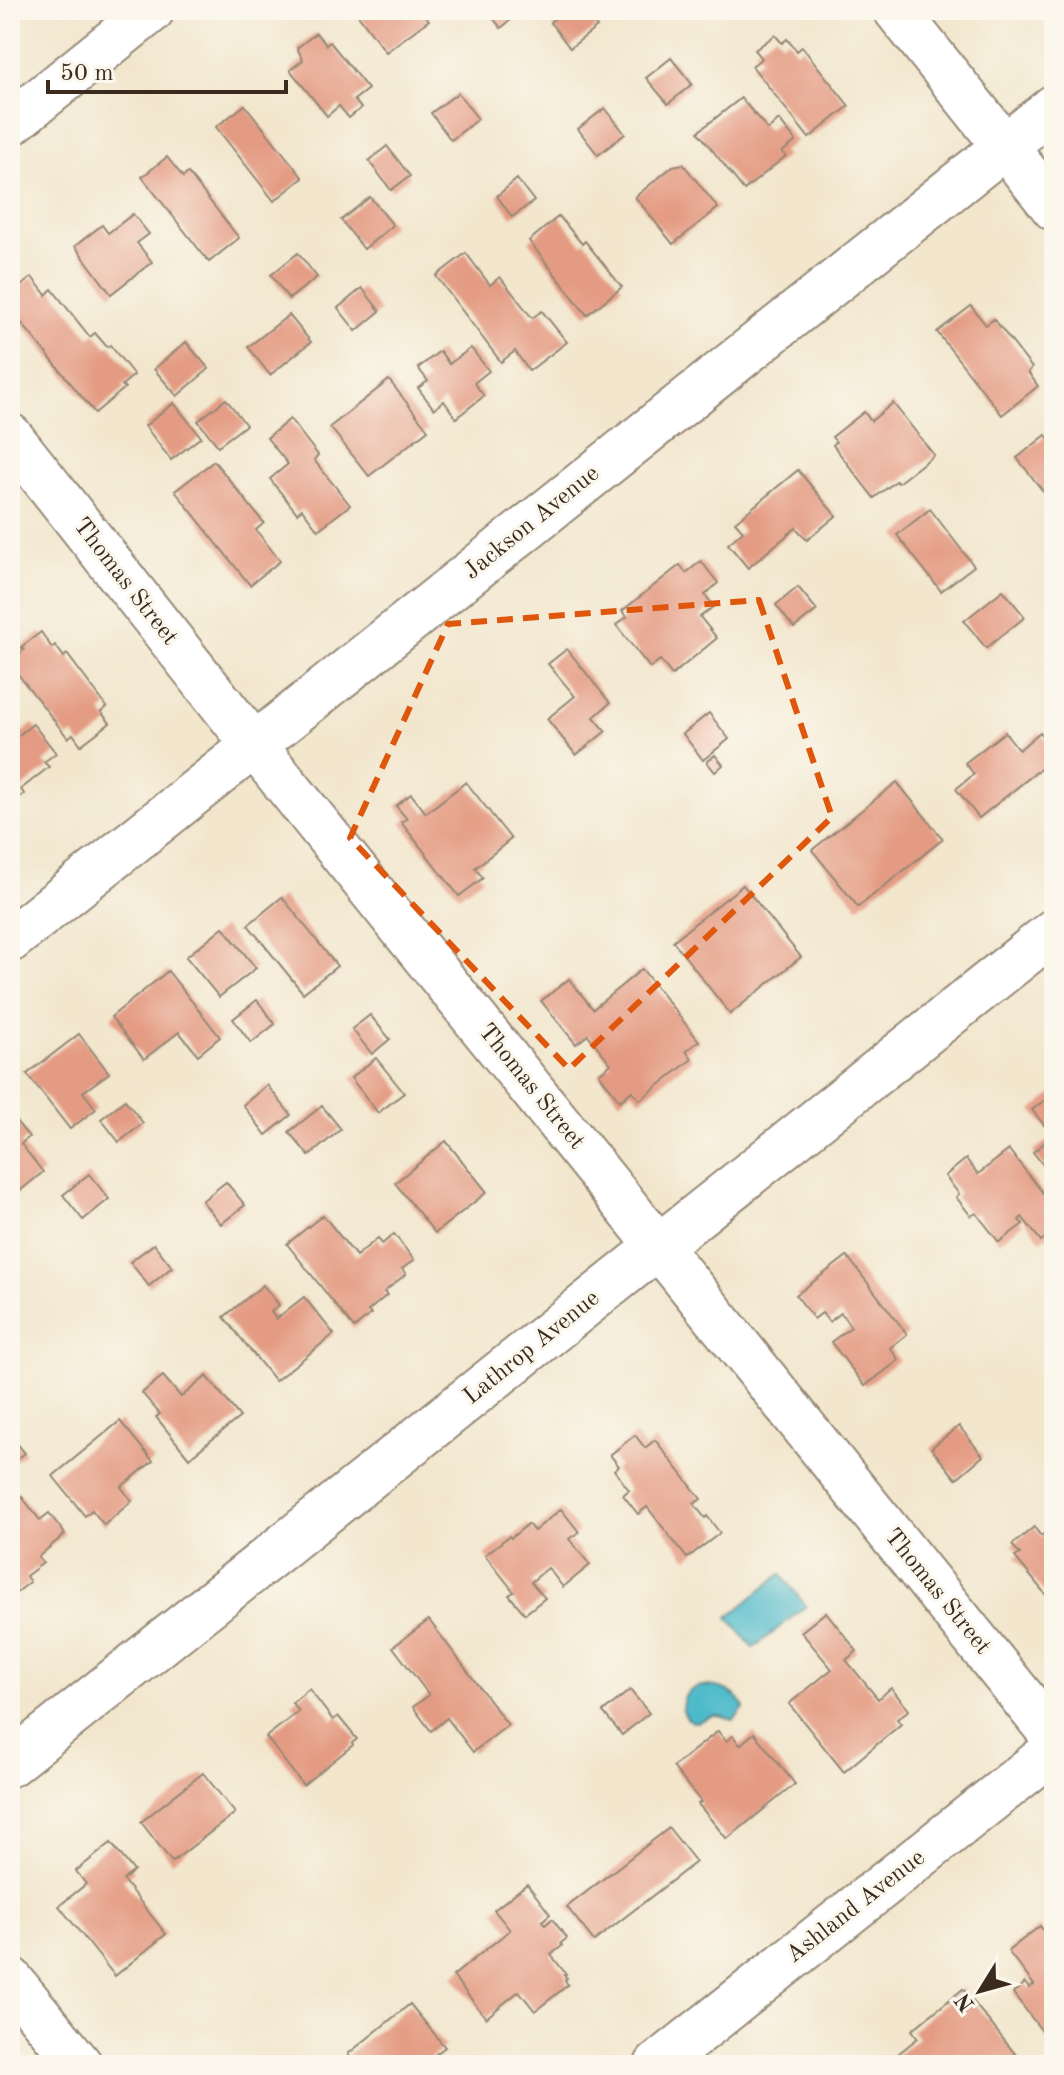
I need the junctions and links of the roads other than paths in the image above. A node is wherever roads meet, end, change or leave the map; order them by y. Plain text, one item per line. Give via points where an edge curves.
1 (152, 10) edge
2 (896, 10) edge
3 (1054, 107) edge
4 (10, 124) edge
5 (1005, 146) junction
6 (1054, 208) edge
7 (10, 436) edge
8 (254, 745) junction
9 (1054, 931) edge
10 (10, 940) edge
11 (659, 1246) junction
12 (1054, 1737) edge
13 (1054, 1750) edge
14 (10, 1764) edge
15 (10, 1979) edge
16 (80, 2065) edge
17 (657, 2065) edge

1 - 4 street
2 - 5 street
3 - 5 street, Jackson Avenue
5 - 6 street
5 - 8 street, Jackson Avenue
7 - 8 street, Thomas Street
8 - 10 street, Jackson Avenue
8 - 11 street, Thomas Street
9 - 11 street, Lathrop Avenue
11 - 12 street, Thomas Street
11 - 14 street, Lathrop Avenue
13 - 17 street, Ashland Avenue
15 - 16 street

